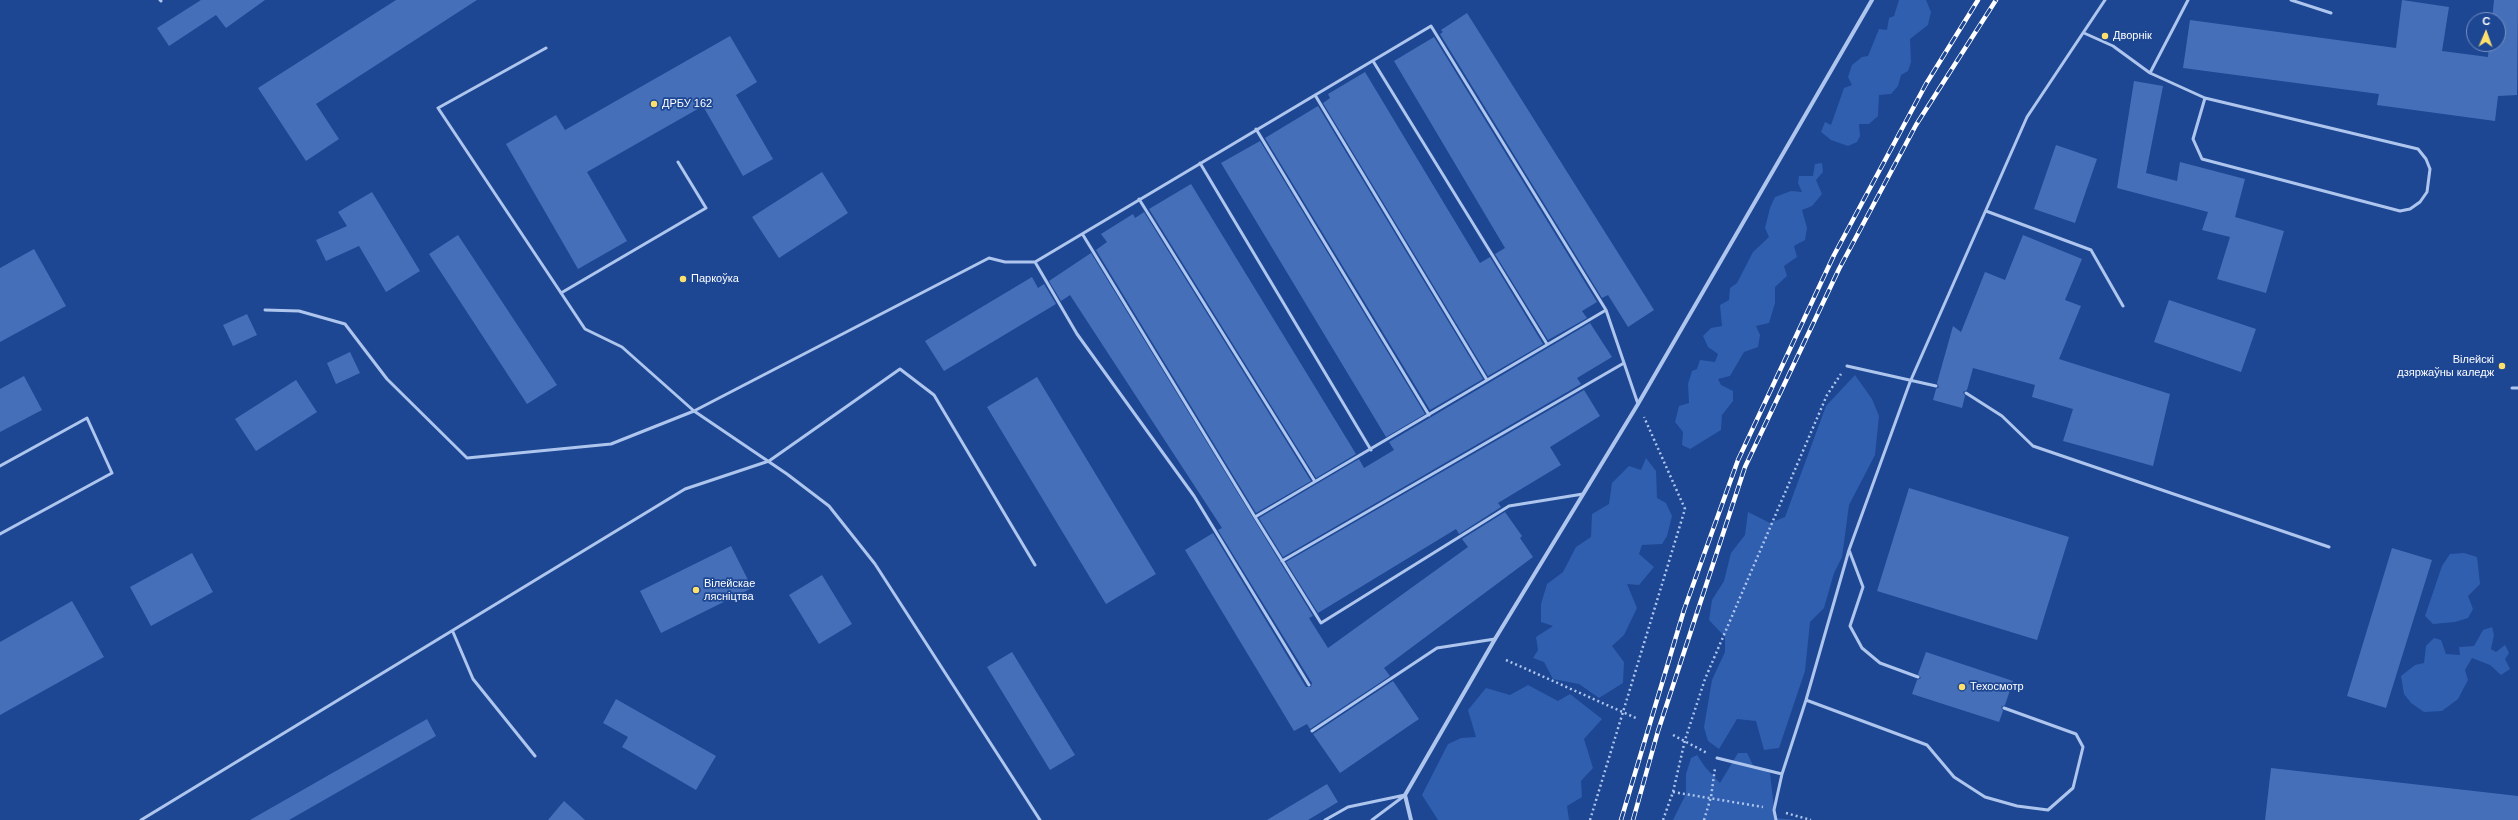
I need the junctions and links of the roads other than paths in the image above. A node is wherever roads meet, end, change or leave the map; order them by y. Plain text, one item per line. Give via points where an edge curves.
1 (1872, 0) edge
2 (2105, 0) edge
3 (2188, 0) edge
4 (2291, 0) edge
5 (2331, 13) dead end
6 (2084, 33) junction
7 (546, 48) dead end
8 (1373, 61) junction
9 (2150, 73) junction
10 (1315, 95) junction
11 (2205, 98) junction
12 (1256, 129) junction
13 (678, 162) dead end
14 (1200, 163) junction
15 (1139, 199) junction
16 (1986, 211) junction
17 (1083, 235) junction
18 (1035, 262) junction
19 (560, 293) junction
20 (2123, 306) dead end
21 (265, 310) dead end
22 (1606, 310) junction
23 (1547, 344) junction
24 (1624, 363) junction
25 (1847, 366) road end
26 (1487, 380) junction
27 (1910, 382) junction
28 (1936, 386) dead end
29 (2512, 388) dead end
30 (2518, 388) edge
31 (1966, 393) dead end
32 (1638, 404) junction
33 (694, 411) junction
34 (1429, 415) junction
35 (1370, 450) junction
36 (768, 461) junction
37 (0, 466) edge
38 (1314, 480) junction
39 (1583, 494) junction
40 (1255, 517) junction
41 (0, 534) edge
42 (2329, 547) dead end
43 (1849, 550) junction
44 (1282, 561) junction
45 (1034, 565) dead end
46 (453, 632) junction
47 (1495, 639) junction
48 (1918, 677) dead end
49 (1309, 685) dead end
50 (1806, 700) junction
51 (2004, 708) dead end
52 (1312, 731) dead end
53 (535, 756) dead end
54 (1717, 758) road end
55 (1782, 774) junction
56 (1405, 795) junction
57 (141, 820) edge
58 (1040, 820) edge
59 (1325, 820) edge
60 (1372, 820) edge
61 (1410, 820) edge
62 (1776, 820) edge

1 - 32 street
2 - 6 lane
3 - 9 lane
4 - 5 lane
6 - 9 lane via 2113,46
6 - 16 lane via 2027,117
7 - 19 lane via 438,108
8 - 10 lane
8 - 22 lane via 1431,26
8 - 23 lane
9 - 11 lane
10 - 12 lane
10 - 26 lane
11 - 11 lane via 2418,149 2430,169 2427,192 2420,202 2410,209 2400,211 2202,159 2193,140
12 - 14 lane
12 - 34 lane
13 - 19 lane via 706,208
14 - 15 lane
14 - 35 lane
15 - 17 lane
15 - 38 lane
16 - 20 lane via 2091,250
16 - 27 lane
17 - 18 lane
17 - 40 lane
18 - 33 lane via 1005,262 989,258
18 - 49 lane via 1077,334 1194,496
19 - 33 lane via 585,329 622,347
21 - 33 lane via 299,311 345,324 387,379 467,458 611,444
22 - 23 lane
22 - 24 lane
23 - 26 lane
24 - 32 lane
24 - 44 lane
25 - 27 lane
26 - 34 lane
27 - 28 lane
27 - 43 lane
29 - 30 lane
31 - 42 lane via 2002,416 2033,446
32 - 39 street
33 - 36 lane
34 - 35 lane
35 - 38 lane
36 - 45 lane via 900,369 934,395
36 - 46 lane via 685,489
36 - 58 lane via 829,506 876,564
37 - 41 lane via 87,418 112,473
38 - 40 lane
39 - 44 lane via 1509,506 1321,623
39 - 47 street
40 - 44 lane
43 - 48 lane via 1863,587 1850,626 1862,648 1880,663
43 - 50 lane
46 - 53 lane via 473,678
46 - 57 lane
47 - 52 lane via 1437,648
47 - 56 street
50 - 51 lane via 1927,745 1954,777 1985,797 2016,806 2048,810 2073,788 2083,747 2076,734
50 - 55 lane
54 - 55 lane
55 - 62 lane via 1774,810
56 - 59 lane via 1348,807
56 - 60 lane
56 - 61 street

